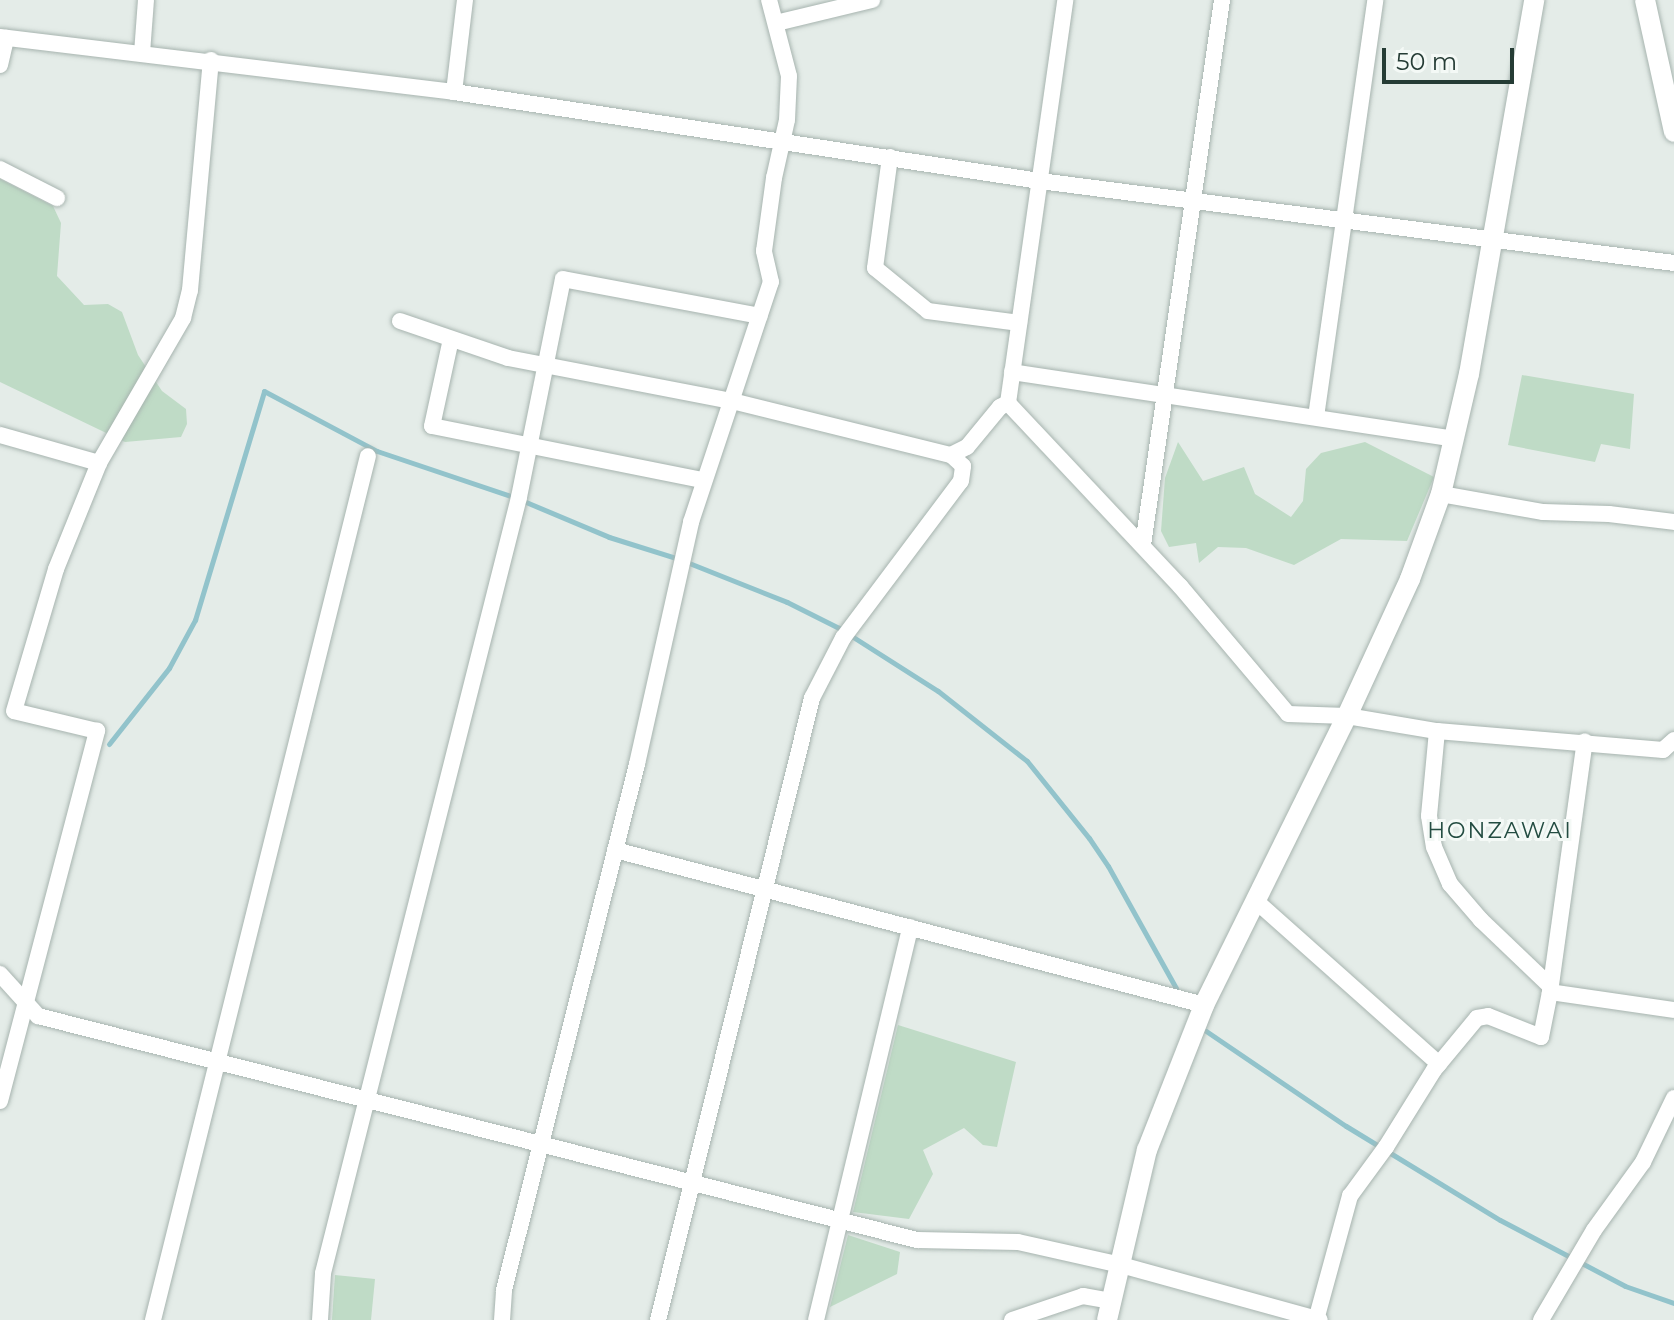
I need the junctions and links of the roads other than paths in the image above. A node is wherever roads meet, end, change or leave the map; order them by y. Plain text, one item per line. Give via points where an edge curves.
1 (146, 0) edge
2 (465, 0) edge
3 (769, 0) edge
4 (872, 0) edge
5 (1065, 0) edge
6 (1222, 0) edge
7 (1375, 0) edge
8 (1534, 0) edge
9 (1645, 0) edge
10 (776, 23) junction
11 (3, 38) edge
12 (142, 53) junction
13 (211, 60) junction
14 (0, 65) edge
15 (454, 92) junction
16 (1674, 132) edge
17 (782, 139) junction
18 (890, 157) junction
19 (0, 169) edge
20 (1040, 181) junction
21 (57, 198) dead end
22 (1194, 199) junction
23 (1344, 220) junction
24 (1492, 240) junction
25 (1674, 263) edge
26 (760, 316) junction
27 (400, 321) dead end
28 (1019, 323) junction
29 (451, 339) junction
30 (545, 365) junction
31 (1012, 372) junction
32 (1164, 394) junction
33 (732, 401) junction
34 (1008, 403) junction
35 (1316, 417) junction
36 (0, 435) edge
37 (1455, 439) junction
38 (529, 446) junction
39 (951, 455) junction
40 (368, 456) dead end
41 (99, 463) junction
42 (703, 480) junction
43 (1441, 494) junction
44 (1674, 522) edge
45 (1143, 545) junction
46 (1347, 716) junction
47 (1437, 731) junction
48 (1674, 740) edge
49 (1585, 741) junction
50 (615, 850) junction
51 (762, 890) junction
52 (1256, 901) junction
53 (910, 927) junction
54 (0, 974) edge
55 (1550, 989) junction
56 (26, 1005) junction
57 (1204, 1005) junction
58 (1674, 1010) edge
59 (217, 1060) junction
60 (1439, 1064) junction
61 (1674, 1098) edge
62 (368, 1099) junction
63 (0, 1101) edge
64 (540, 1143) junction
65 (692, 1180) junction
66 (841, 1220) junction
67 (1121, 1265) junction
68 (1109, 1311) edge
69 (153, 1320) edge
70 (320, 1320) edge
71 (502, 1320) edge
72 (658, 1320) edge
73 (816, 1320) edge
74 (1012, 1320) edge
75 (1317, 1320) edge
76 (1541, 1320) edge

1 - 12 street
2 - 15 street
3 - 10 street
4 - 10 street
5 - 20 street
6 - 22 street
7 - 23 street
8 - 24 street
9 - 16 street
10 - 17 street via 789,76
11 - 12 street
11 - 14 street
12 - 13 street
13 - 15 street
13 - 41 street via 186,307
15 - 17 street
17 - 18 street
17 - 26 street via 764,251 771,282
18 - 20 street
18 - 28 street via 875,268 928,311
19 - 21 street
20 - 22 street
20 - 28 street
22 - 23 street
22 - 32 street
23 - 24 street
23 - 35 street
24 - 25 street
24 - 37 street
26 - 30 street via 563,279
26 - 33 street
27 - 29 street
28 - 31 street
29 - 30 street
29 - 38 street via 432,426
30 - 33 street
30 - 38 street
31 - 32 street
31 - 34 street
32 - 35 street
32 - 45 street
33 - 39 street
33 - 42 street
34 - 39 street via 967,447
34 - 45 street
35 - 37 street
36 - 41 street
37 - 43 street
38 - 42 street
38 - 62 street
39 - 51 street via 963,466 961,481 847,634 812,698
40 - 59 street
41 - 56 street via 56,569 14,711 97,731
42 - 50 street
43 - 44 street via 1508,508
43 - 46 street via 1410,579
45 - 46 street via 1288,714
46 - 47 street
46 - 52 street
47 - 49 street
47 - 55 street via 1429,816 1444,871 1481,920
48 - 49 street via 1663,750
49 - 55 street
50 - 51 street
50 - 64 street
51 - 53 street
51 - 65 street
52 - 57 street
52 - 60 street
53 - 57 street
53 - 66 street
54 - 56 street
55 - 58 street
55 - 60 street via 1541,1037 1488,1016 1477,1018
56 - 59 street via 38,1016
56 - 63 street
57 - 67 street via 1147,1150
59 - 62 street
59 - 69 street
60 - 75 street via 1350,1196
61 - 76 street via 1643,1162
62 - 64 street
62 - 70 street via 323,1273
64 - 65 street
64 - 71 street via 504,1290
65 - 66 street
65 - 72 street
66 - 67 street via 917,1240 1018,1242
66 - 73 street
67 - 68 street
67 - 75 street
68 - 74 street via 1083,1296

